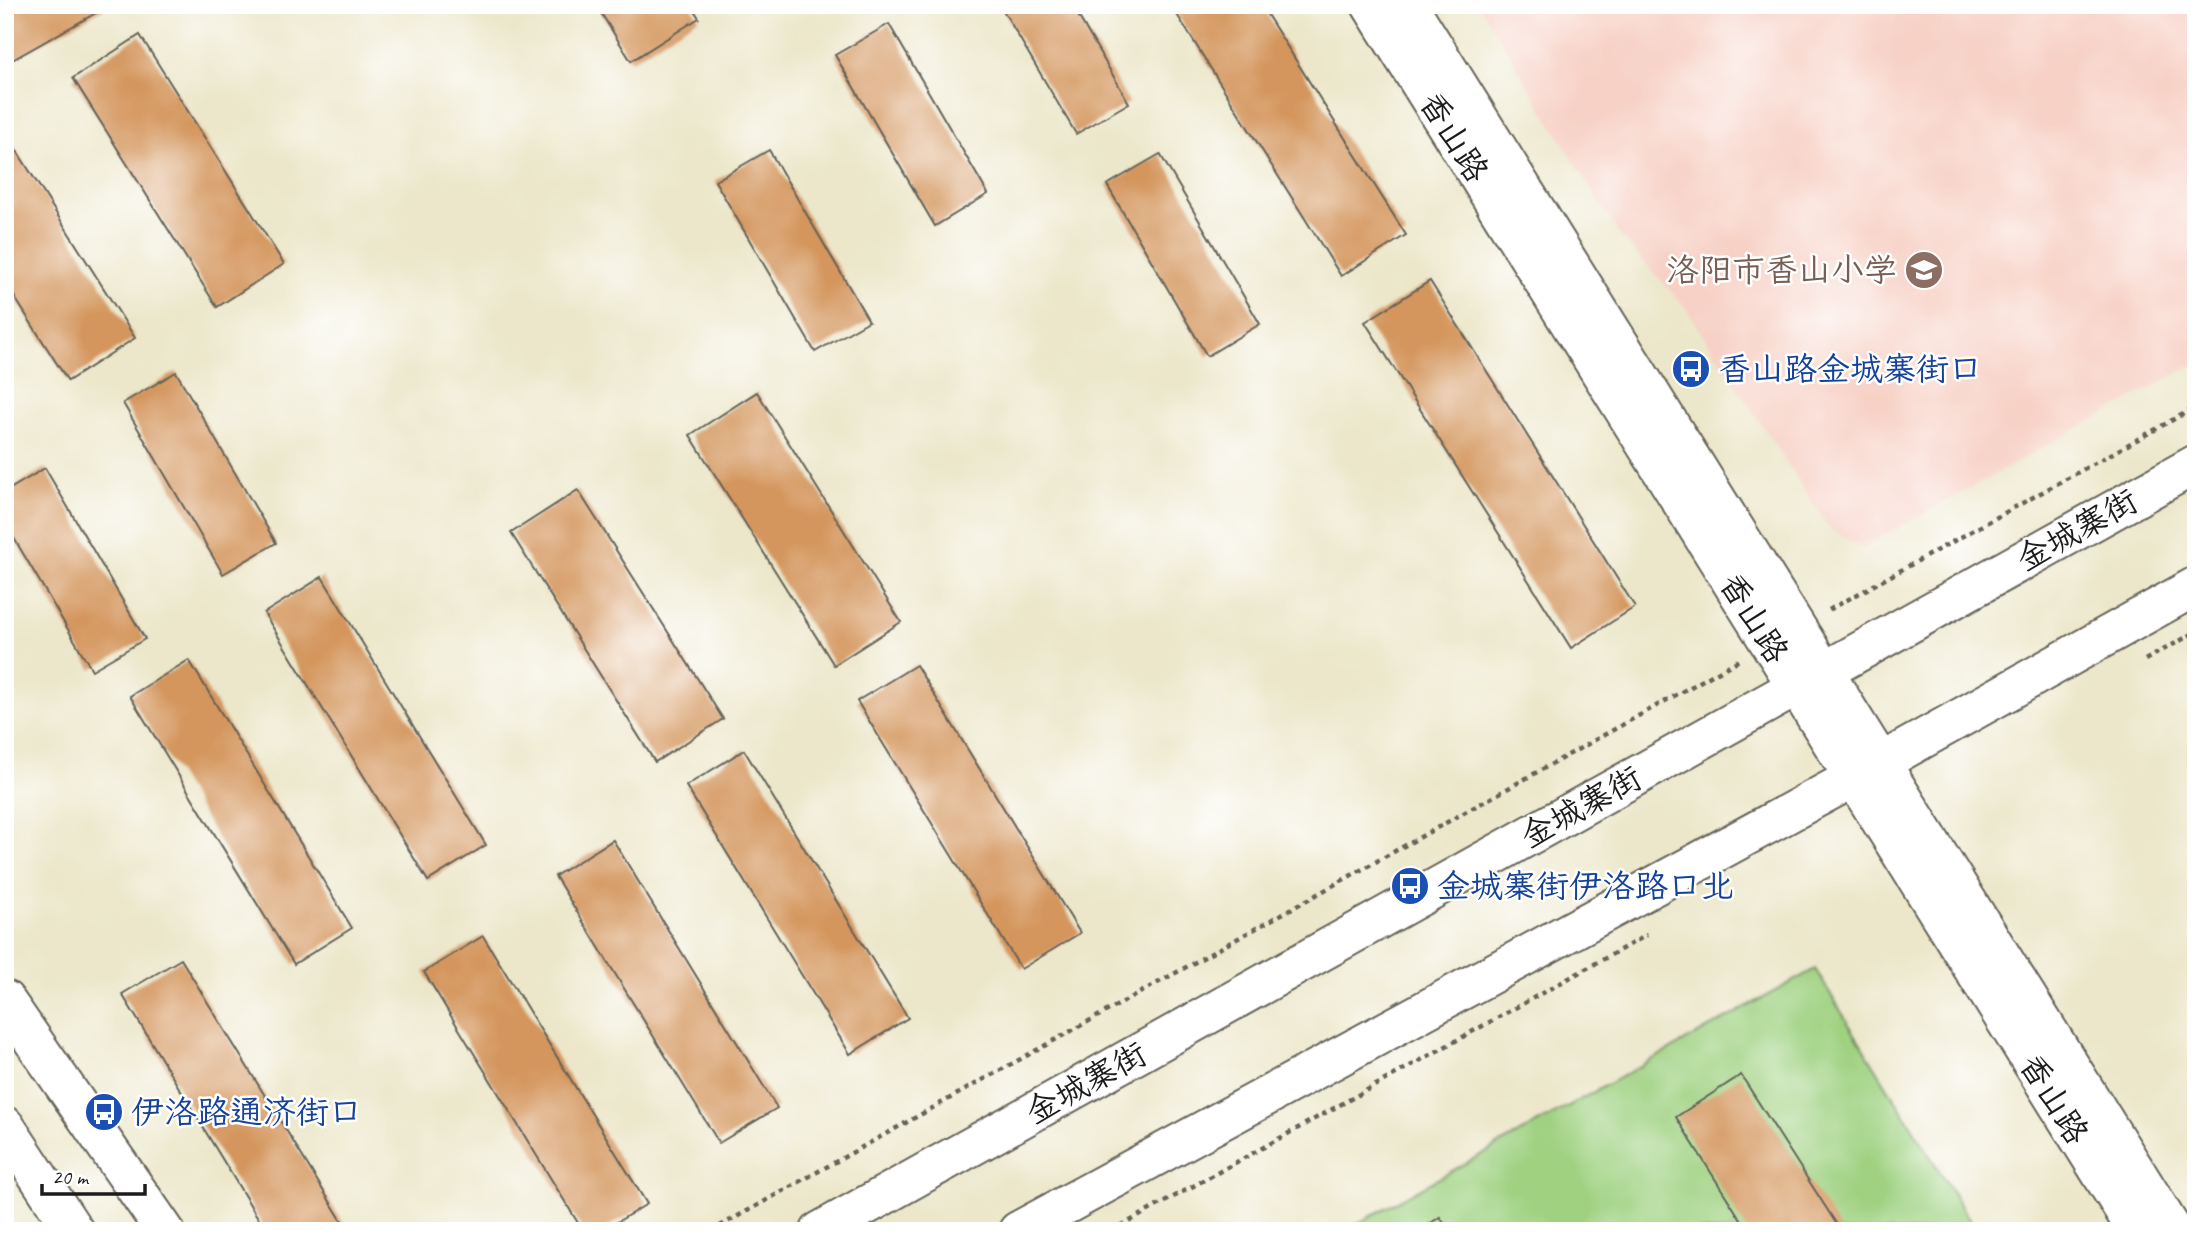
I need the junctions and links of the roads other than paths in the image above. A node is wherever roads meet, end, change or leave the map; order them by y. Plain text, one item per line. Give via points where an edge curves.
1 (1371, 5) edge
2 (1408, 5) edge
3 (2196, 464) edge
4 (2196, 586) edge
5 (1783, 636) junction
6 (1810, 679) junction
7 (1867, 770) junction
8 (5, 1000) edge
9 (5, 1126) edge
10 (74, 1231) edge
11 (165, 1231) edge
12 (820, 1231) edge
13 (1018, 1231) edge
14 (2137, 1231) edge
15 (2173, 1231) edge

1 - 5 main road, 香山路
2 - 5 main road, 香山路
3 - 6 main road, 金城寨街
4 - 7 main road
5 - 6 main road, 香山路
6 - 7 main road, 香山路
6 - 12 main road, 金城寨街
7 - 13 main road
7 - 14 main road, 香山路
7 - 15 main road, 香山路
8 - 11 main road
9 - 10 main road

